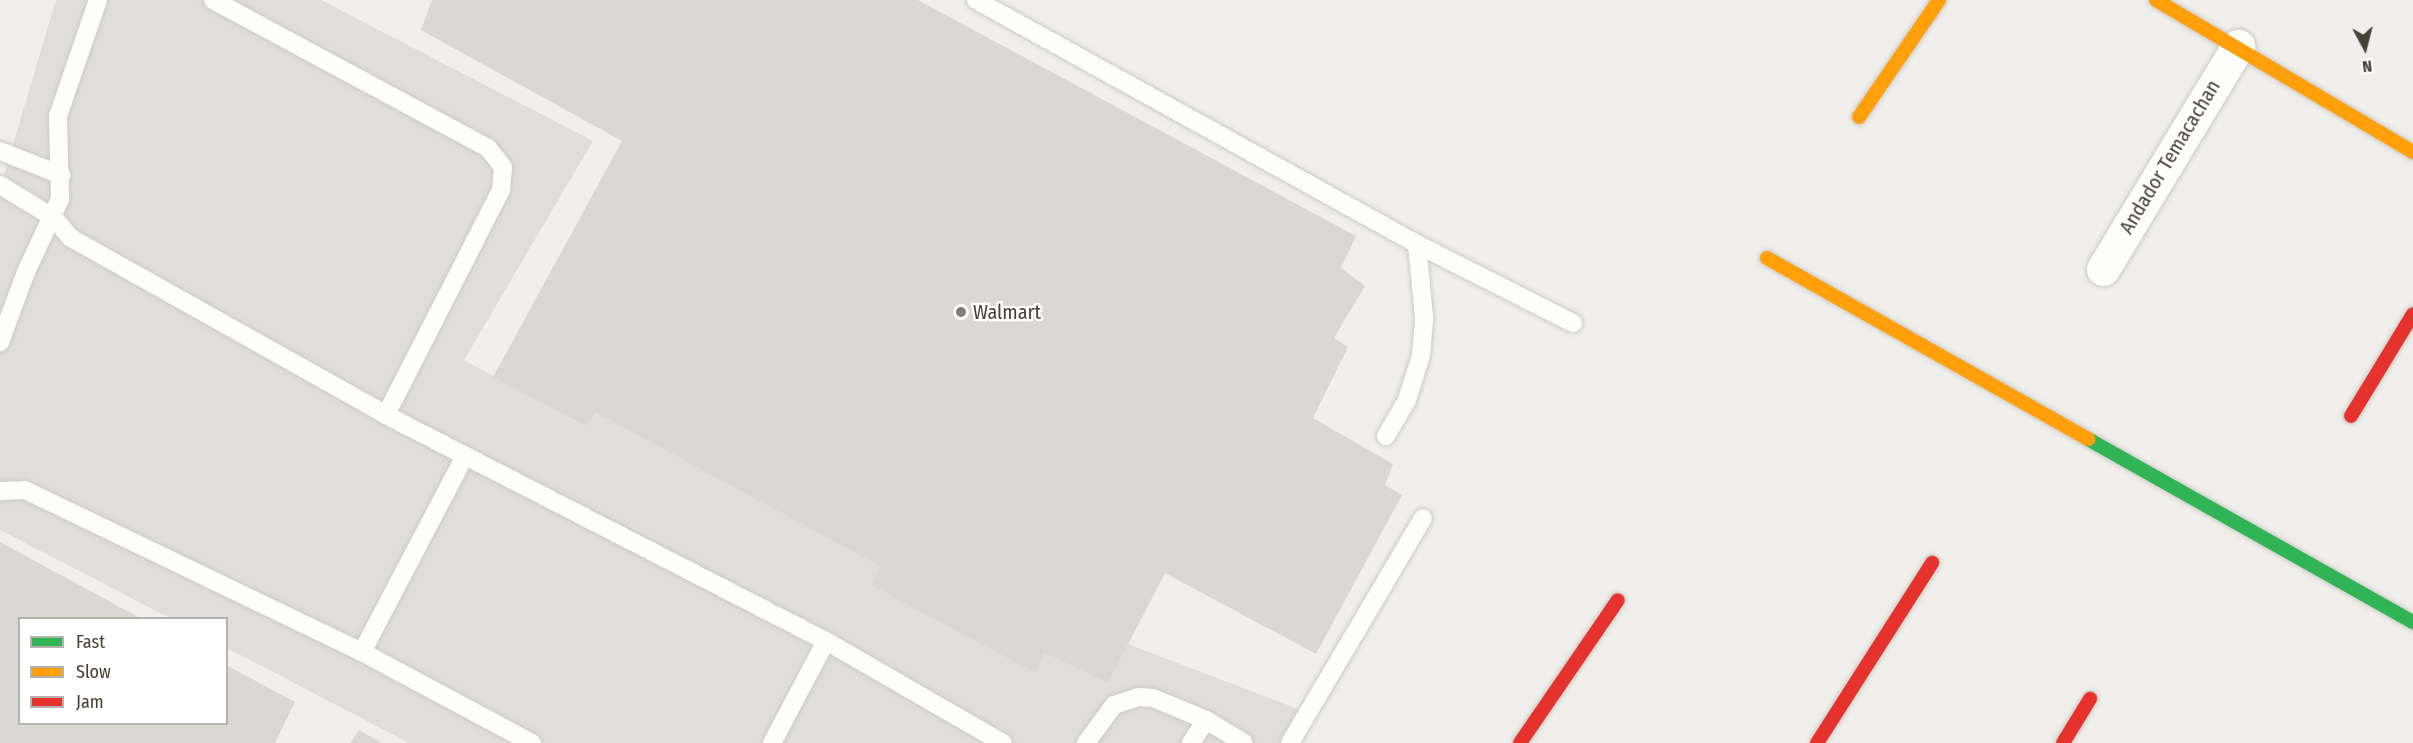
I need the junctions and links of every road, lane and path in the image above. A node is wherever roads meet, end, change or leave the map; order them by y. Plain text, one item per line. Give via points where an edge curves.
1 (98, 0) edge
2 (213, 0) edge
3 (976, 0) edge
4 (1939, 0) edge
5 (2156, 0) edge
6 (2238, 46) junction
7 (1859, 117) dead end
8 (0, 151) edge
9 (2413, 152) edge
10 (61, 175) junction
11 (0, 185) edge
12 (54, 218) junction
13 (1417, 244) junction
14 (1767, 258) dead end
15 (2103, 269) dead end
16 (2413, 314) edge
17 (1573, 323) dead end
18 (0, 342) edge
19 (386, 415) junction
20 (2351, 416) dead end
21 (1386, 435) dead end
22 (465, 456) junction
23 (0, 491) edge
24 (1423, 518) dead end
25 (1932, 562) dead end
26 (1618, 600) dead end
27 (2413, 622) edge
28 (826, 641) junction
29 (362, 652) junction
30 (2091, 699) dead end
31 (1206, 720) junction
32 (532, 743) edge
33 (772, 743) edge
34 (1003, 743) edge
35 (1086, 743) edge
36 (1191, 743) edge
37 (1244, 743) edge
38 (1290, 743) edge
39 (1520, 743) edge
40 (1817, 743) edge
41 (2063, 743) edge

1 - 10 lane via 58,116
2 - 19 lane via 488,148 503,167 501,190
3 - 13 lane
4 - 7 street
5 - 6 street
6 - 9 street
6 - 15 street, Andador Temacachan
8 - 10 lane
10 - 12 lane
11 - 12 lane
12 - 18 lane via 26,272
12 - 19 lane via 71,238
13 - 17 lane
13 - 21 lane via 1424,317 1421,355 1407,400
14 - 27 street
16 - 20 street
19 - 22 lane
22 - 28 lane
22 - 29 lane
23 - 29 lane via 25,490
24 - 38 lane
25 - 40 street
26 - 39 street
28 - 33 lane
28 - 34 lane
29 - 32 lane
30 - 41 street
31 - 35 lane via 1153,698 1126,699 1104,714
31 - 36 lane
31 - 37 lane

